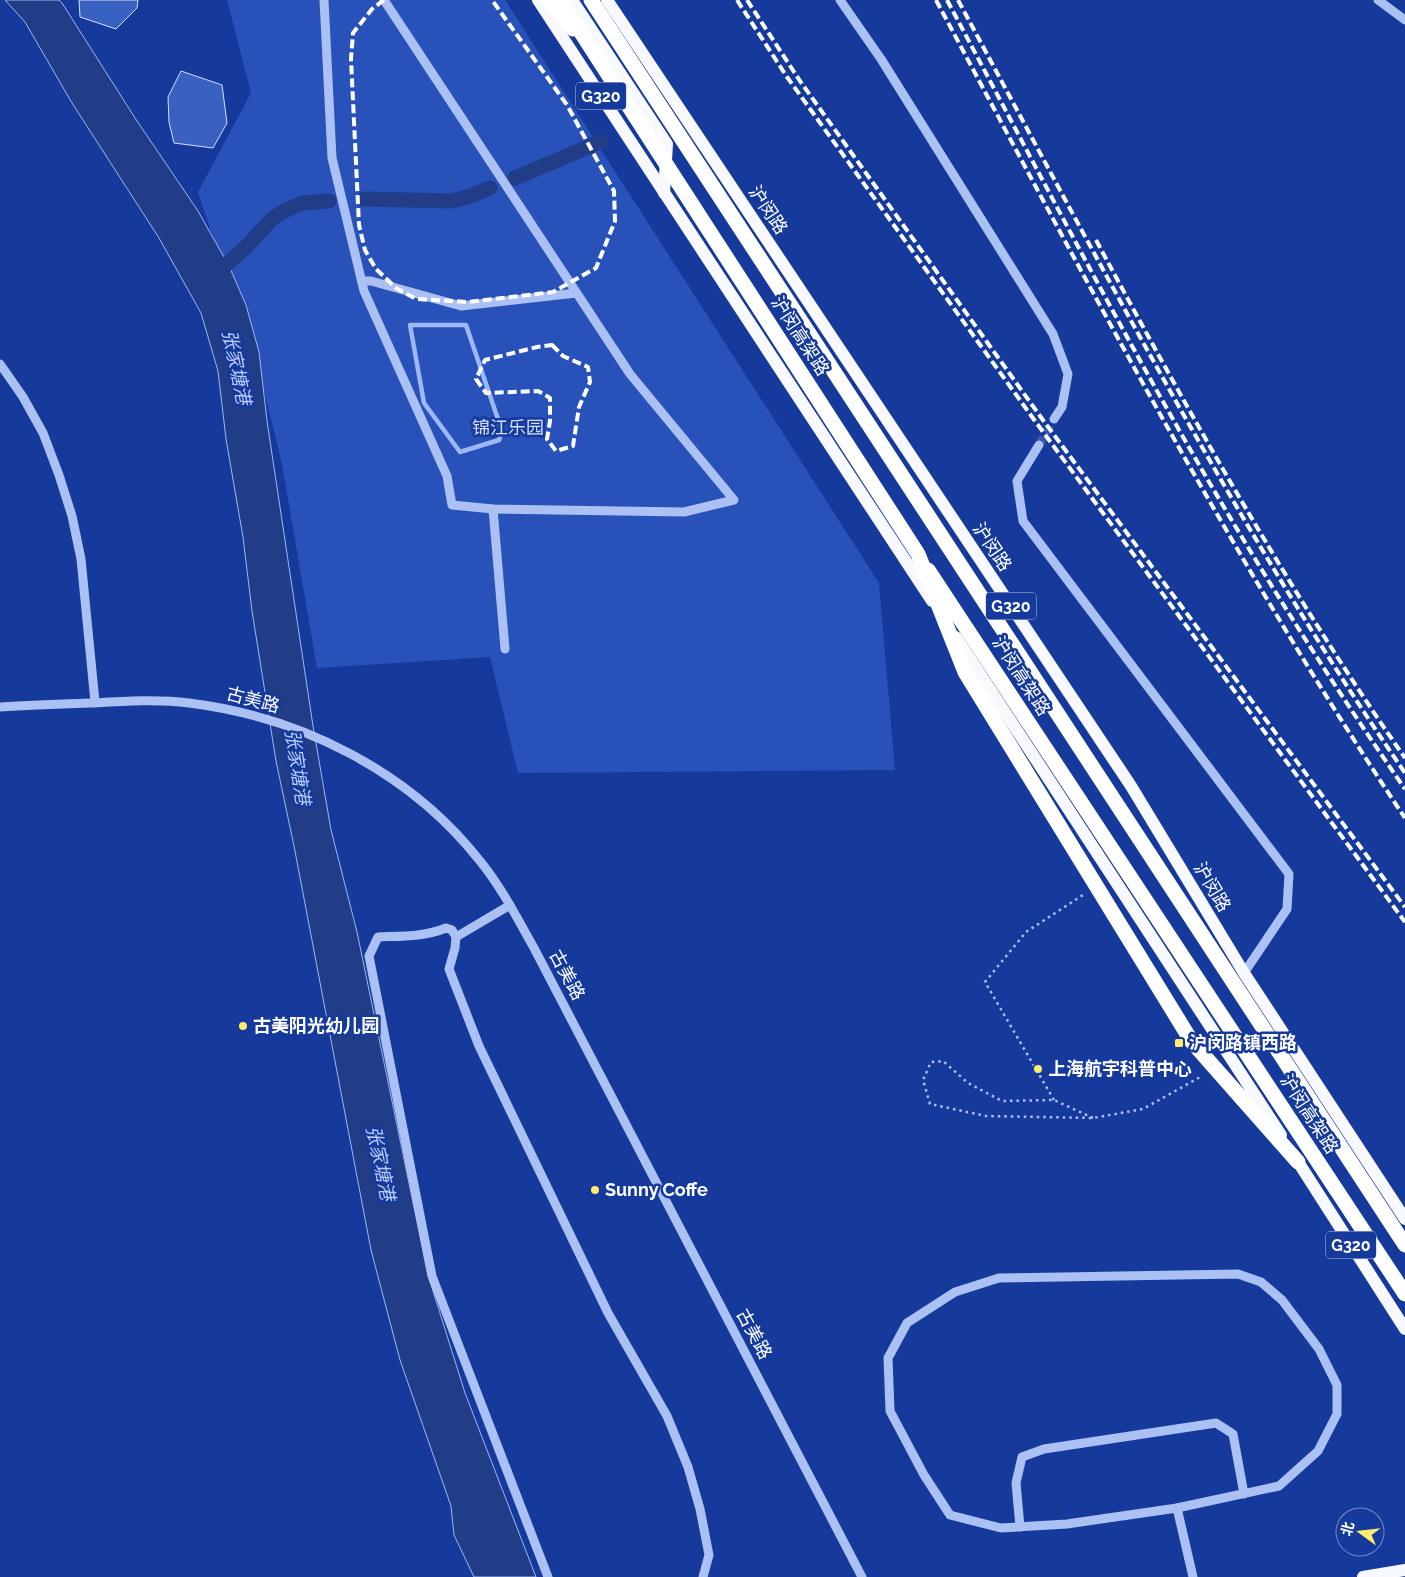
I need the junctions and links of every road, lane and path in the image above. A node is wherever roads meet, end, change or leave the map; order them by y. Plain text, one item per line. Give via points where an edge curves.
1 (324, 0) edge
2 (384, 0) edge
3 (538, 0) edge
4 (548, 0) edge
5 (560, 0) edge
6 (572, 0) edge
7 (593, 0) edge
8 (607, 0) edge
9 (840, 0) edge
10 (1378, 0) edge
11 (1405, 20) edge
12 (600, 51) junction
13 (664, 193) junction
14 (362, 281) junction
15 (576, 293) junction
16 (0, 364) edge
17 (1054, 420) tunnel mouth
18 (1039, 445) tunnel mouth
19 (493, 509) junction
20 (918, 554) junction
21 (505, 649) dead end
22 (95, 702) junction
23 (0, 707) edge
24 (1090, 891) dead end
25 (510, 905) junction
26 (456, 937) junction
27 (1244, 973) junction
28 (1208, 1072) dead end
29 (1054, 1100) junction
30 (1093, 1118) junction
31 (1298, 1162) junction
32 (1405, 1219) edge
33 (1405, 1245) edge
34 (1405, 1294) edge
35 (1405, 1329) edge
36 (1244, 1494) junction
37 (1177, 1508) junction
38 (1020, 1527) junction
39 (1405, 1570) edge
40 (548, 1577) edge
41 (703, 1577) edge
42 (862, 1577) edge
43 (1193, 1577) edge
44 (1363, 1577) edge

1 - 14 street via 332,158
2 - 15 street
3 - 13 main road, G320
4 - 12 highway, bridge
5 - 12 highway, 沪闵高架路, bridge
6 - 12 main road
7 - 33 highway, 沪闵高架路
8 - 27 main road, 沪闵路 / G320 via 1131,786
9 - 17 street via 882,60 1053,334 1068,374 1062,407
10 - 11 street
12 - 13 main road via 667,144
12 - 20 highway, 沪闵高架路, bridge
13 - 31 main road, G320
14 - 15 street via 461,306
14 - 19 street via 447,476 452,505
15 - 19 street via 630,374 734,500 684,512
16 - 22 street via 43,433 72,516 82,559
18 - 27 street via 1017,481 1023,521 1289,874 1287,909
19 - 21 street
20 - 31 highway, bridge via 965,672 1192,1042
20 - 34 highway, 沪闵高架路, bridge
22 - 23 street, 古美路
22 - 25 street, 古美路 via 188,703 255,716 357,756 419,798 449,826 480,861
24 - 29 path via 1026,932 985,982
25 - 26 street
25 - 42 street, 古美路
26 - 40 street via 452,930 446,928 416,936 378,937 369,956 432,1276
26 - 41 street via 449,969 479,1046 608,1313 666,1416 688,1467 709,1555
27 - 32 main road, 沪闵路 / G320
28 - 30 path via 1143,1109
29 - 30 path
29 - 30 path via 1002,1101 968,1083 943,1060 931,1062 923,1080 930,1104 986,1116
31 - 35 main road, G320
36 - 37 street
36 - 38 street via 1233,1434 1216,1424 1044,1449 1022,1457 1016,1483
36 - 38 street via 1279,1486 1318,1451 1337,1414 1337,1385 1319,1349 1282,1300 1261,1282 1238,1274 999,1278 955,1292 907,1323 888,1358 890,1411 924,1475 950,1515 1001,1528
37 - 38 street via 1067,1524
37 - 43 street
39 - 44 main road

